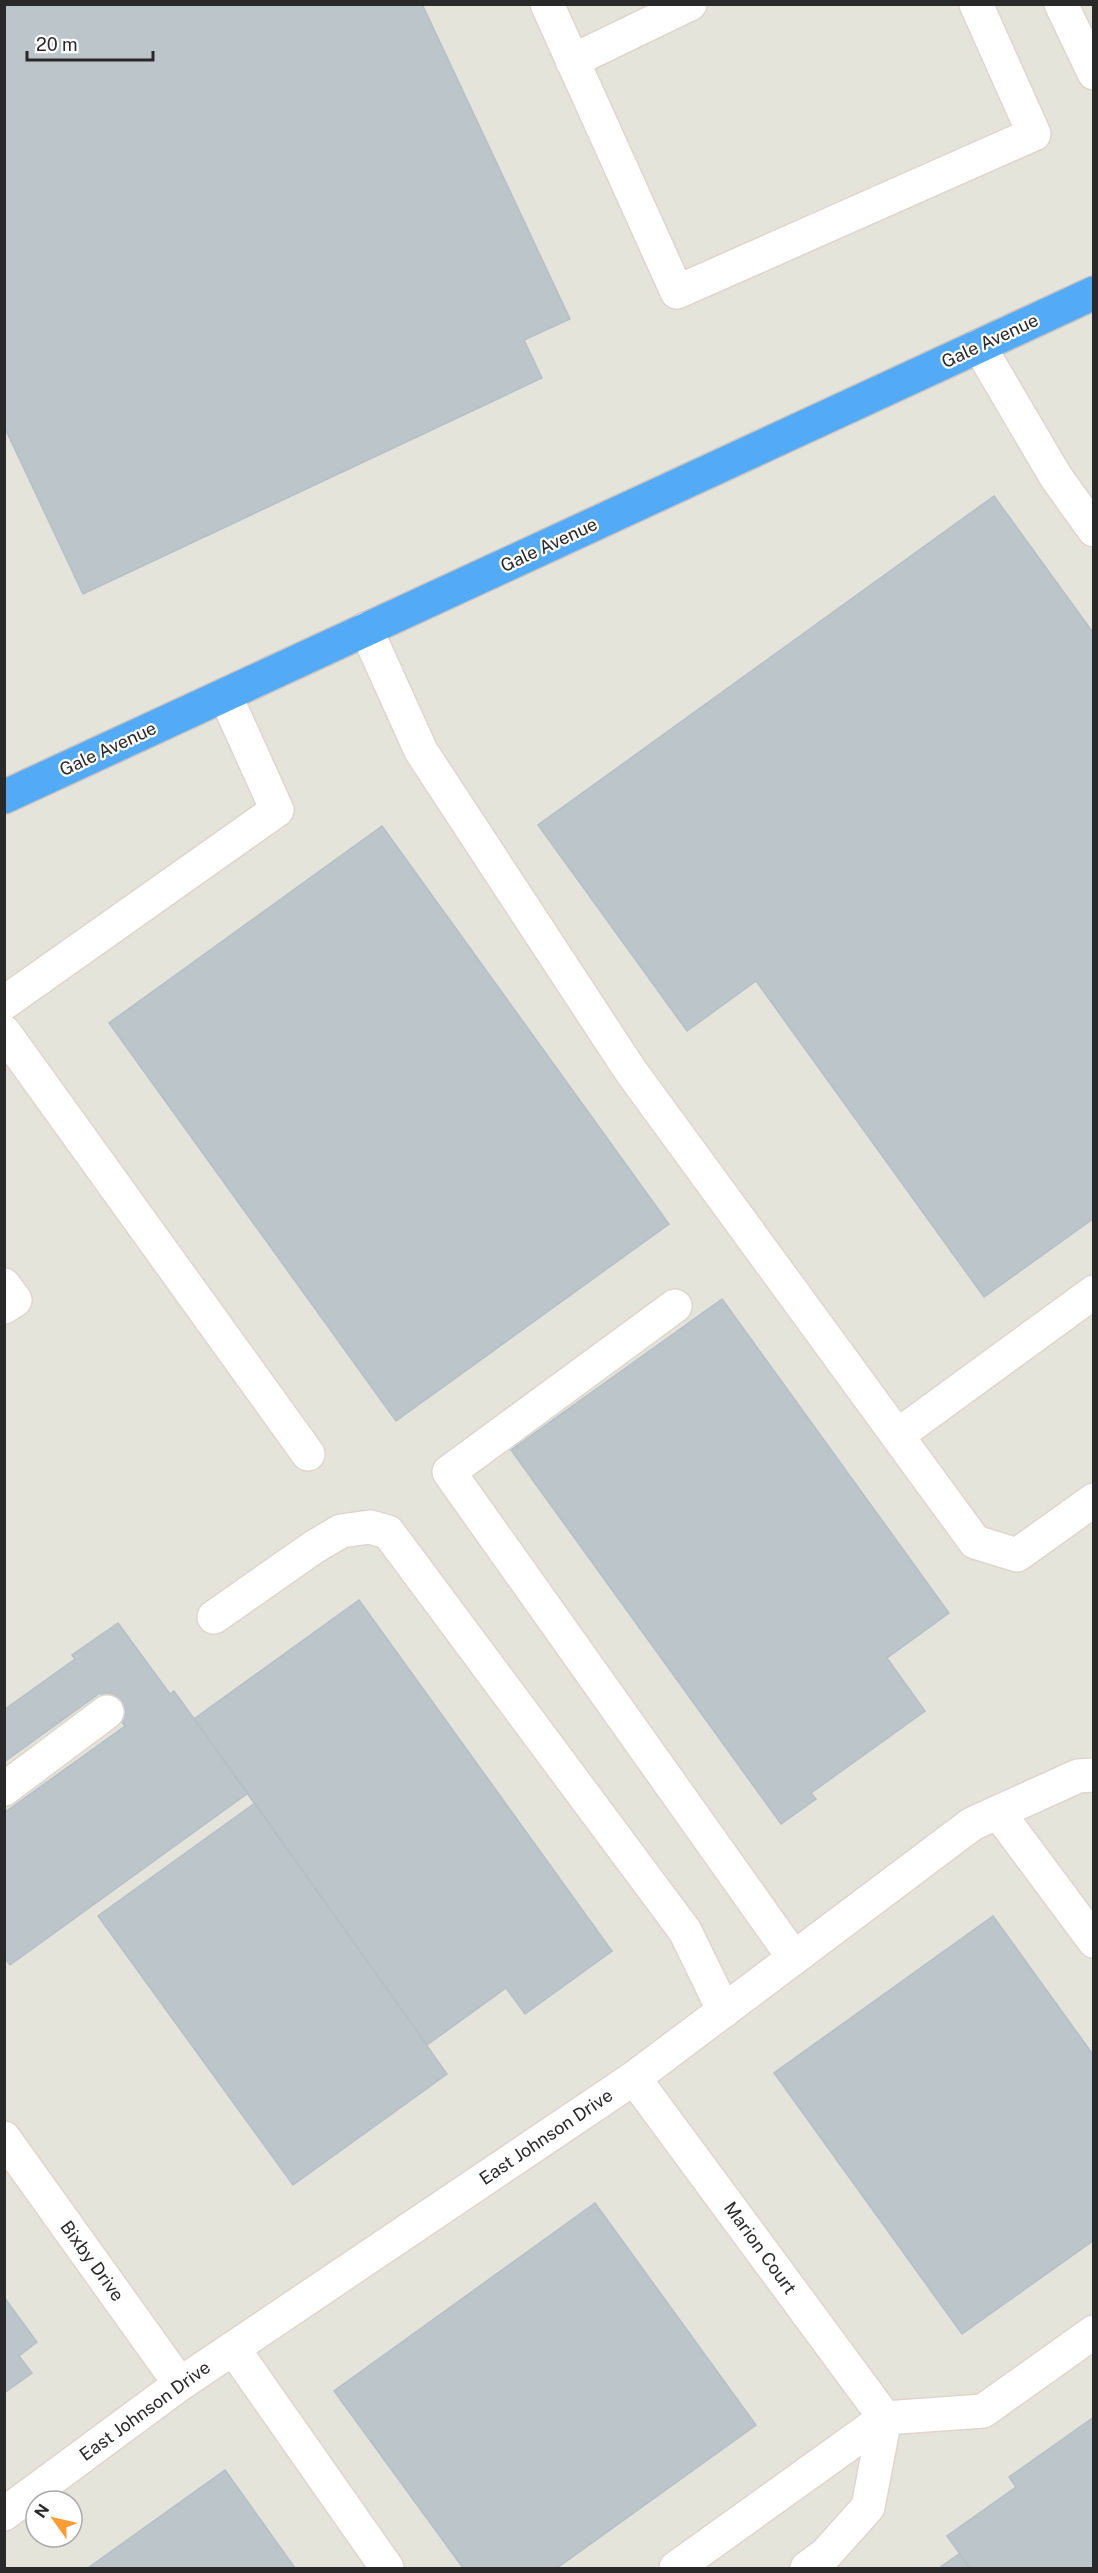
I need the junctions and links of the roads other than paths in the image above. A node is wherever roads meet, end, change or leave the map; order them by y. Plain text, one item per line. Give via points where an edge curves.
1 (547, 4) edge
2 (690, 4) edge
3 (976, 4) edge
4 (1061, 4) edge
5 (572, 60) junction
6 (1094, 72) edge
7 (1094, 293) edge
8 (979, 346) junction
9 (1094, 530) edge
10 (366, 629) junction
11 (225, 694) junction
12 (4, 797) edge
13 (4, 1003) edge
14 (4, 1032) edge
15 (4, 1285) edge
16 (1094, 1292) edge
17 (675, 1306) dead end
18 (4, 1307) edge
19 (898, 1435) junction
20 (308, 1454) dead end
21 (1094, 1500) edge
22 (214, 1617) dead end
23 (107, 1712) dead end
24 (1094, 1775) edge
25 (4, 1789) edge
26 (998, 1812) junction
27 (1094, 1941) edge
28 (794, 1958) junction
29 (724, 2011) junction
30 (634, 2078) junction
31 (4, 2138) edge
32 (1094, 2331) edge
33 (233, 2348) junction
34 (180, 2384) junction
35 (885, 2418) junction
36 (4, 2514) edge
37 (387, 2568) edge
38 (676, 2568) edge
39 (807, 2568) edge

1 - 5 street
2 - 5 street
3 - 5 street via 1034,134 677,292
4 - 6 street
7 - 8 main road, Gale Avenue
8 - 9 street via 1056,477
8 - 10 main road, Gale Avenue
10 - 11 main road, Gale Avenue
10 - 19 street via 421,751 630,1070
11 - 12 main road, Gale Avenue
11 - 13 street via 277,810
14 - 20 street
15 - 18 street via 15,1300
16 - 19 street
17 - 28 street via 449,1472
19 - 21 street via 975,1542 1017,1555
22 - 29 street via 341,1531 370,1527 388,1532 685,1931
23 - 25 street
24 - 26 street, East Johnson Drive via 1078,1776
26 - 27 street
26 - 28 street, East Johnson Drive via 972,1824
28 - 29 street, East Johnson Drive
29 - 30 street, East Johnson Drive
30 - 33 street, East Johnson Drive
30 - 35 street, Marion Court
31 - 34 street, Bixby Drive
32 - 35 street via 983,2411
33 - 34 street, East Johnson Drive
33 - 37 street
34 - 36 street, East Johnson Drive
35 - 38 street
35 - 39 street via 868,2507 826,2554

